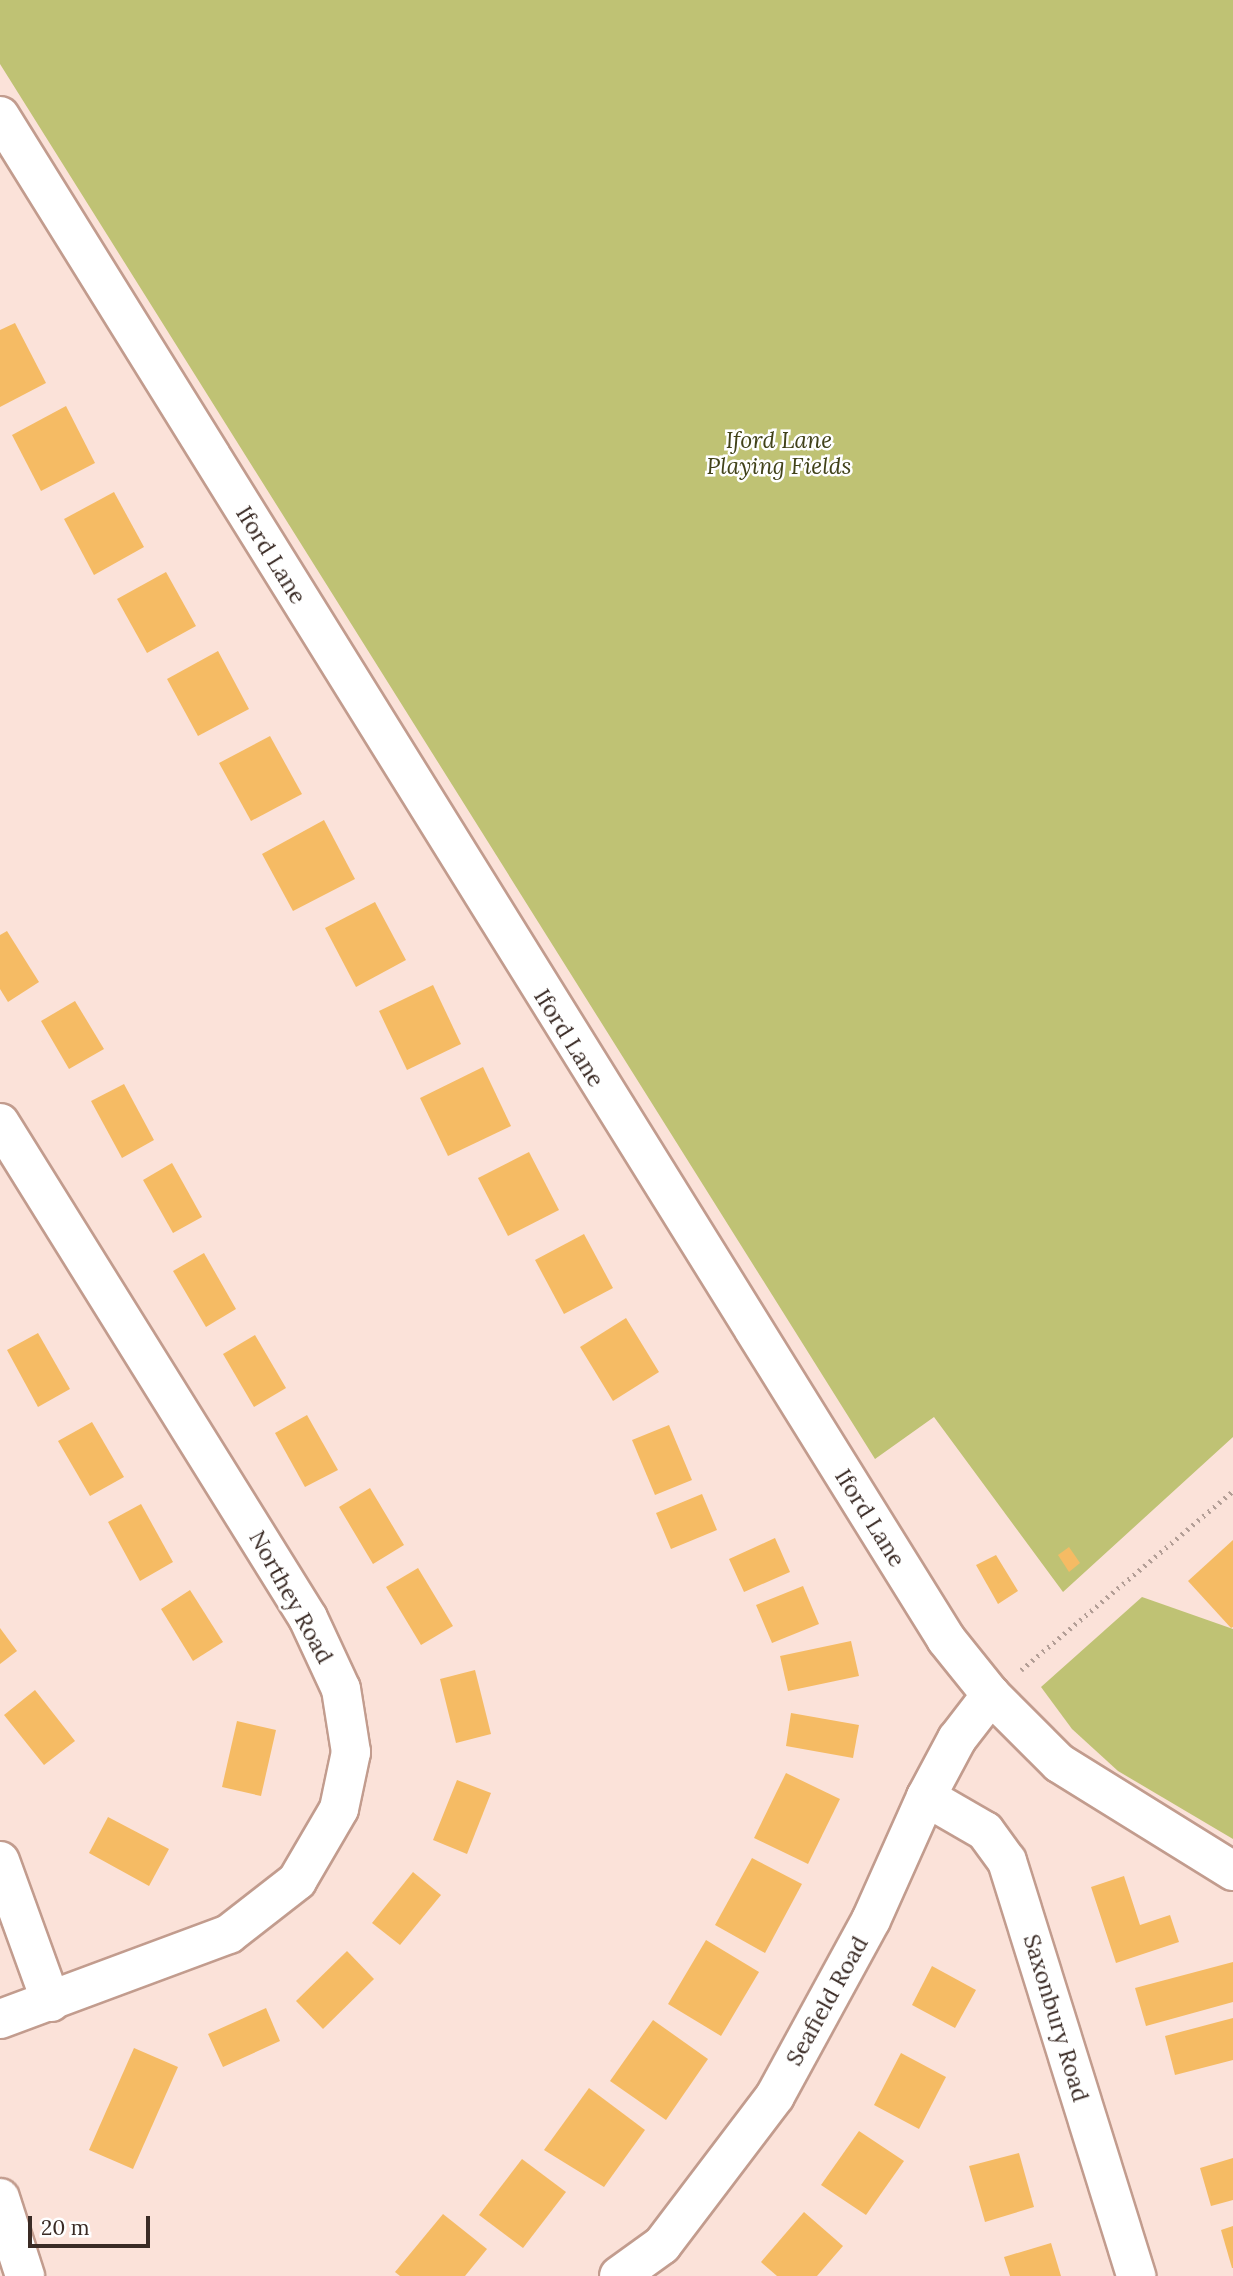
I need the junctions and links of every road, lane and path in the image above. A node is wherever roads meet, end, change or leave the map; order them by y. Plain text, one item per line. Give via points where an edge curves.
1 (0, 116) edge
2 (0, 1123) edge
3 (1233, 1491) edge
4 (991, 1695) junction
5 (926, 1797) junction
6 (0, 1861) edge
7 (1233, 1871) edge
8 (51, 2002) junction
9 (0, 2019) edge
10 (0, 2198) edge
11 (25, 2276) edge
12 (619, 2276) edge
13 (1136, 2276) edge

1 - 4 street, Iford Lane via 709,1265 946,1639
2 - 8 street, Northey Road via 309,1618 341,1689 351,1752 339,1809 297,1881 229,1934
3 - 4 path
4 - 5 street, Seafield Road via 957,1739
4 - 7 street, Iford Lane via 1059,1763
5 - 12 street, Seafield Road via 871,1920 775,2096 662,2245
5 - 13 street, Saxonbury Road via 985,1831 1007,1861
6 - 8 street
8 - 9 street, Northey Road
10 - 11 street

